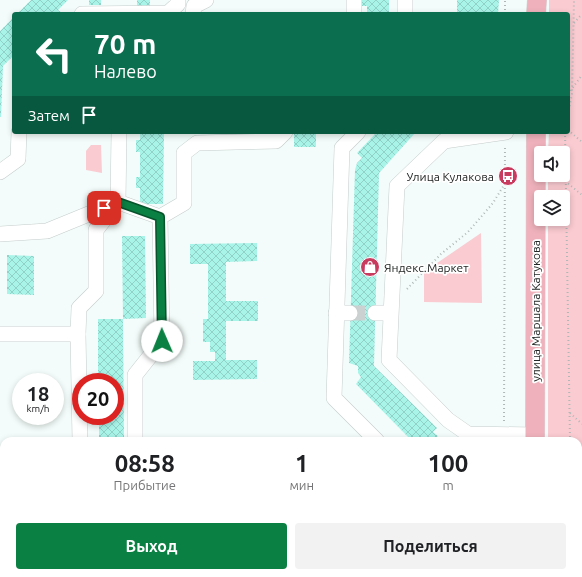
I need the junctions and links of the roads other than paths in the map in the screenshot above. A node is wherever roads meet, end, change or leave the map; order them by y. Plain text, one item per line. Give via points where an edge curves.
1 (178, 0) edge
2 (354, 0) edge
3 (405, 0) edge
4 (536, 0) edge
5 (169, 12) edge
6 (354, 12) edge
7 (405, 12) edge
8 (536, 12) edge
9 (19, 134) edge
10 (119, 134) edge
11 (283, 134) edge
12 (356, 134) edge
13 (492, 134) edge
14 (536, 134) edge
15 (0, 172) edge
16 (118, 202) junction
17 (160, 217) junction
18 (0, 234) edge
19 (375, 313) tunnel mouth
20 (390, 314) junction
21 (0, 334) edge
22 (78, 334) junction
23 (80, 437) edge
24 (136, 437) edge
25 (373, 437) edge
26 (525, 437) edge
27 (535, 437) edge

1 - 5 lane via 178,4
2 - 6 lane
3 - 7 lane
4 - 8 main road
9 - 15 lane via 18,158
10 - 16 lane
11 - 17 lane via 276,141 197,143 184,153 184,203
12 - 25 lane via 342,148 343,313 334,398
13 - 20 lane via 444,141 397,186
14 - 27 main road, улица Маршала Катукова
16 - 17 lane
16 - 18 lane via 47,231
16 - 22 lane via 96,230 96,291 79,308
17 - 24 lane via 162,341 135,375
19 - 20 lane
20 - 26 lane via 389,360 448,420 468,434
21 - 22 lane
22 - 23 lane

